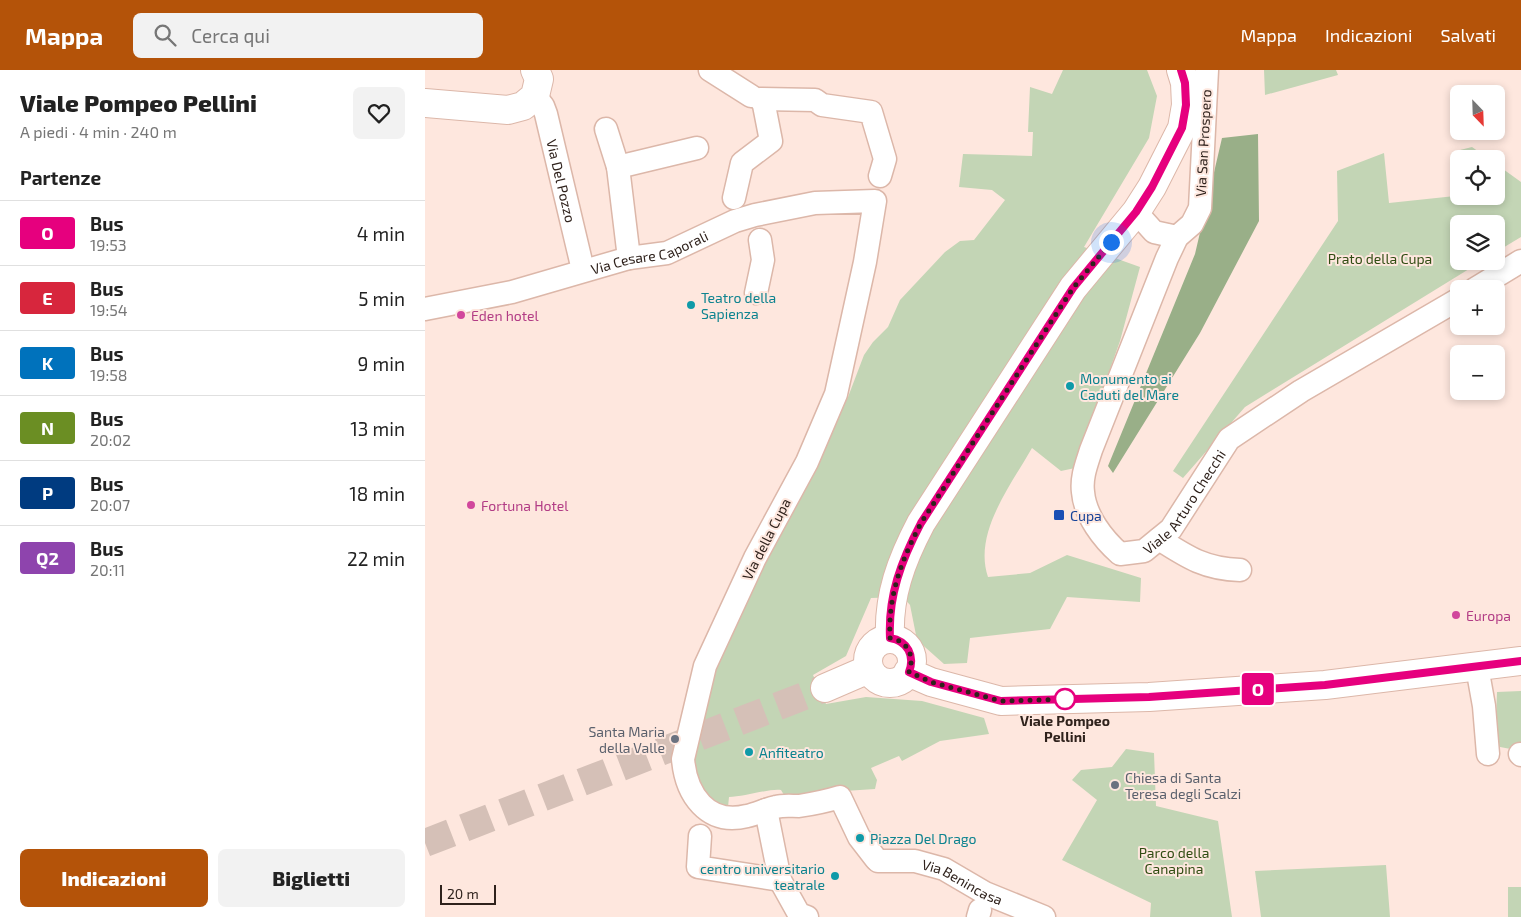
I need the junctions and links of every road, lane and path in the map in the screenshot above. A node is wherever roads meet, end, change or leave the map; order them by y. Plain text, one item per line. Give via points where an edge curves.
1 (710, 70) edge
2 (1166, 70) edge
3 (1181, 70) edge
4 (1207, 70) edge
5 (535, 83) edge
6 (758, 99) junction
7 (425, 103) edge
8 (606, 129) dead end
9 (697, 148) dead end
10 (618, 167) junction
11 (880, 176) dead end
12 (875, 201) joint
13 (742, 210) junction
14 (1136, 212) junction
15 (1177, 237) junction
16 (760, 240) dead end
17 (629, 258) junction
18 (1521, 261) edge
19 (583, 270) junction
20 (1490, 280) edge
21 (756, 293) dead end
22 (1450, 304) edge
23 (425, 309) edge
24 (1159, 539) junction
25 (1240, 570) dead end
26 (890, 638) junction
27 (1521, 661) edge
28 (1477, 667) junction
29 (869, 669) junction
30 (909, 672) junction
31 (825, 688) tunnel mouth
32 (1488, 754) dead end
33 (766, 810) junction
34 (702, 822) junction
35 (780, 880) junction
36 (981, 905) edge
37 (807, 917) edge
38 (1044, 917) edge

1 - 6 street
2 - 14 street via 1170,87 1168,118 1137,191
3 - 14 street via 1186,105 1182,128
4 - 15 street, Via San Prospero via 1200,208 1193,224
5 - 7 street via 523,106 508,110
5 - 19 street, Via Del Pozzo via 546,114
6 - 11 street via 815,100 822,105 871,112 885,159
6 - 13 street via 771,141 742,163
8 - 10 street
9 - 10 street
10 - 17 street
12 - 13 street, Via Cesare Caporali
12 - 34 street, Via della Cupa via 837,394 807,462 755,558 705,666 683,759 684,772
13 - 17 street, Via Cesare Caporali via 667,253
14 - 15 street via 1154,232
14 - 26 street via 1073,288 921,523 903,559 889,616
15 - 24 street, Viale Arturo Checchi via 1091,450 1083,491 1087,508 1105,541 1120,554 1144,551
16 - 21 street via 763,260
17 - 19 street, Via Cesare Caporali
18 - 20 street
19 - 23 street, Via Cesare Caporali via 511,292
22 - 24 street, Viale Arturo Checchi via 1301,390 1229,439 1171,529
24 - 25 street via 1193,561
26 - 29 street via 871,648
26 - 30 street via 907,647 912,659
27 - 28 street
28 - 30 street via 1325,685 1149,697 1001,701 931,682
28 - 32 street
29 - 30 street via 884,682 898,681
29 - 31 street
33 - 34 street via 745,817
33 - 35 street
33 - 36 street, Via Benincasa via 840,797 859,837 877,860 915,861 944,869
34 - 35 street via 698,867
35 - 37 street via 799,914
36 - 38 street, Via Benincasa

